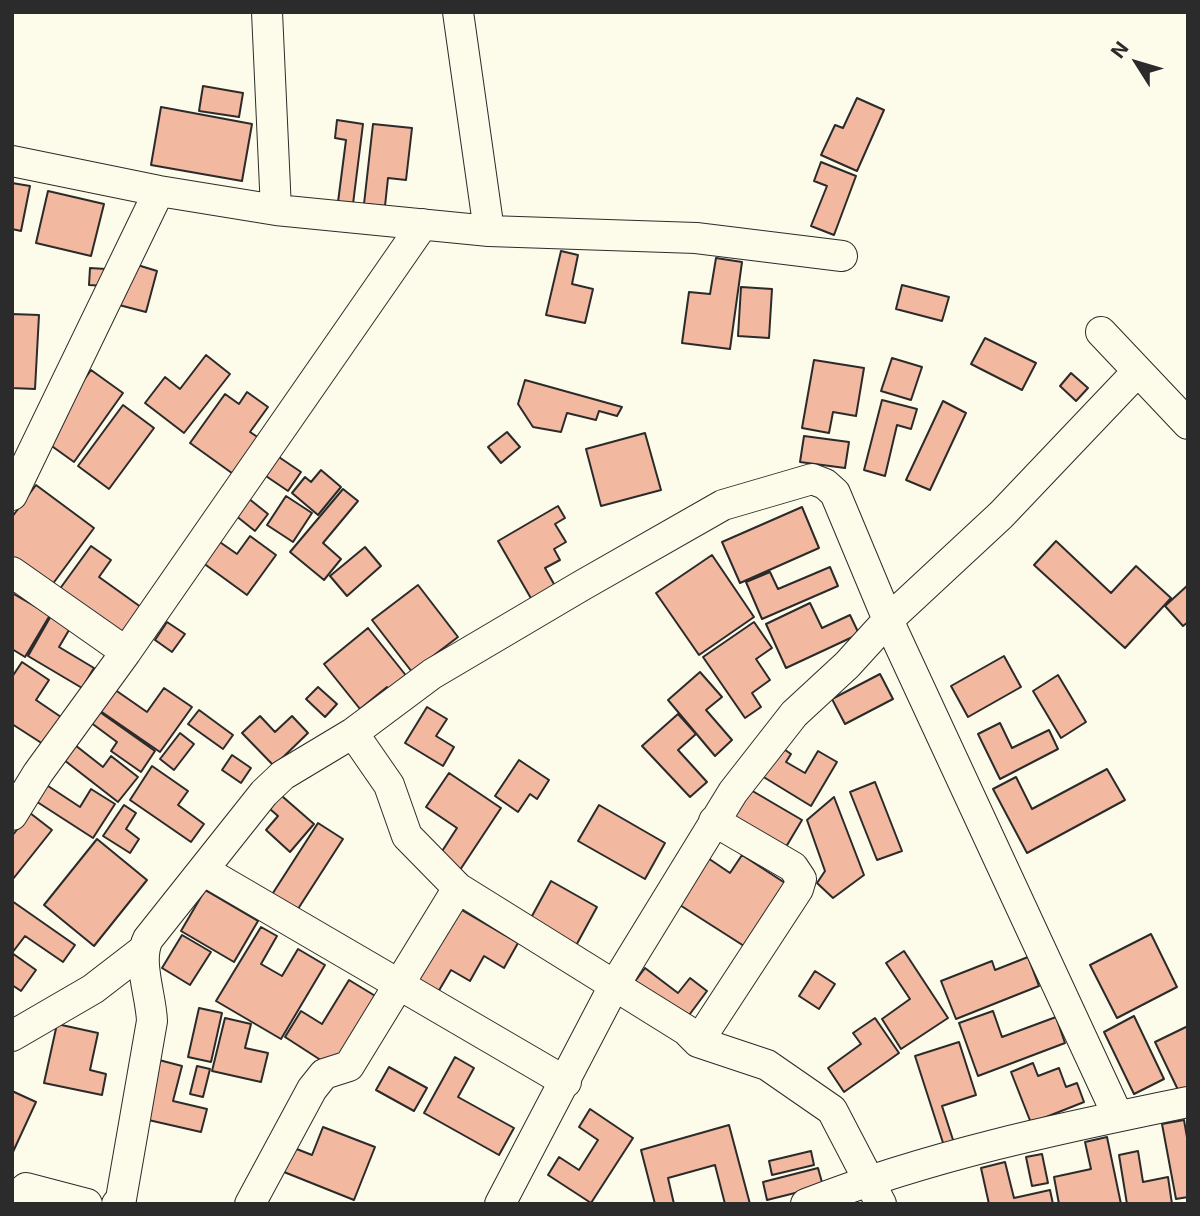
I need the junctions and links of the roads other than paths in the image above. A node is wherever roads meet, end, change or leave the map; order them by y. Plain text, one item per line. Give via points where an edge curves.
1 (267, 12) edge
2 (458, 12) edge
3 (12, 161) edge
4 (159, 191) junction
5 (276, 210) junction
6 (424, 223) junction
7 (489, 231) junction
8 (842, 256) dead end
9 (1101, 332) dead end
10 (1137, 372) junction
11 (1188, 424) edge
12 (12, 495) edge
13 (12, 572) edge
14 (888, 620) junction
15 (126, 652) junction
16 (353, 733) junction
17 (12, 815) edge
18 (714, 821) junction
19 (203, 870) junction
20 (458, 888) junction
21 (141, 952) junction
22 (399, 986) junction
23 (614, 986) junction
24 (12, 1035) edge
25 (698, 1042) junction
26 (566, 1082) junction
27 (1188, 1102) edge
28 (1117, 1114) junction
29 (874, 1192) edge
30 (16, 1204) edge
31 (87, 1204) edge
32 (117, 1204) edge
33 (250, 1204) edge
34 (500, 1204) edge
35 (806, 1204) edge

1 - 5 street
2 - 7 street
3 - 4 street
4 - 5 street
4 - 12 street
5 - 6 street
6 - 7 street
6 - 15 street
7 - 8 street via 696,238
9 - 10 street
10 - 11 street
10 - 14 street via 1001,514
13 - 15 street
14 - 16 street via 835,494 812,479 723,505 432,674
14 - 18 street via 848,665 794,714
14 - 28 street
15 - 17 street
16 - 19 street via 283,775
16 - 20 street via 389,785 407,836
18 - 23 street
18 - 25 street via 793,867 801,879
19 - 21 street
19 - 22 street
20 - 22 street
20 - 23 street
21 - 24 street via 93,989
21 - 32 street via 152,1021
22 - 26 street
22 - 33 street via 349,1066 324,1074 312,1088
23 - 25 street
23 - 26 street
25 - 29 street via 767,1065 832,1110
26 - 34 street
27 - 28 street
28 - 29 street
29 - 35 street
30 - 31 street via 26,1188

